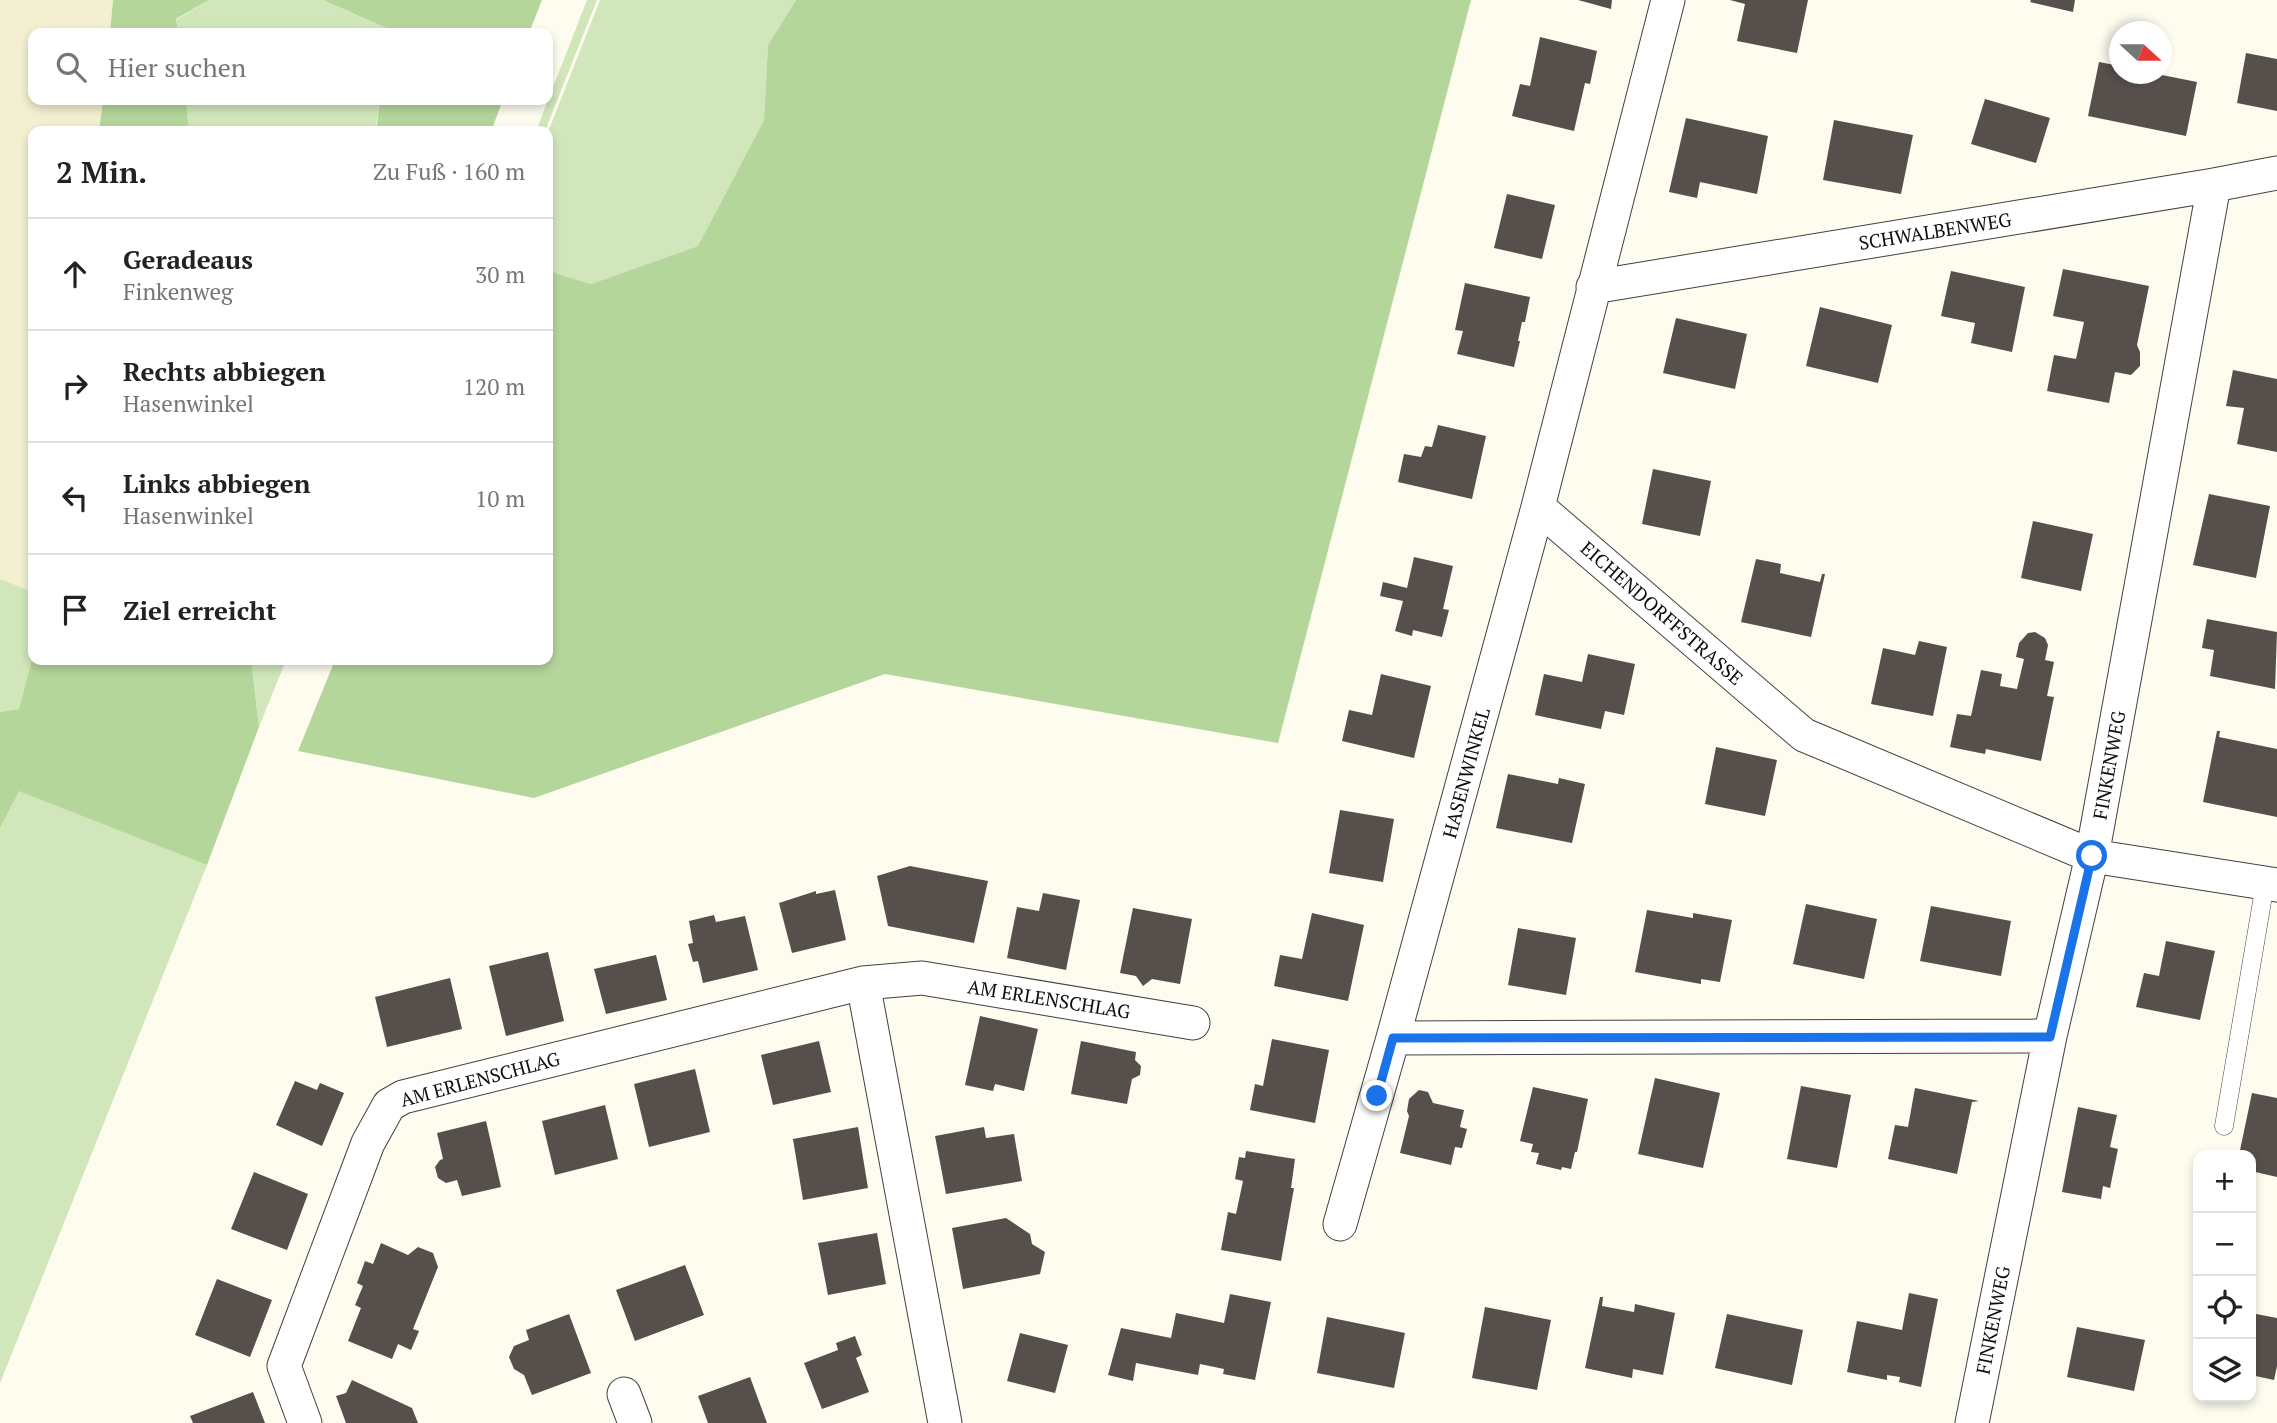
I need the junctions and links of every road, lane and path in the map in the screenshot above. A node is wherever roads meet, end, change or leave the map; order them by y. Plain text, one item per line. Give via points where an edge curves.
1 (1668, 0) edge
2 (2277, 173) edge
3 (2214, 186) junction
4 (1593, 287) junction
5 (1538, 507) junction
6 (2092, 856) junction
7 (2271, 885) edge
8 (863, 983) junction
9 (1193, 1023) dead end
10 (2050, 1037) junction
11 (1393, 1038) junction
12 (2224, 1126) dead end
13 (1340, 1224) dead end
14 (305, 1423) edge
15 (945, 1423) edge
16 (1972, 1423) edge

1 - 4 street
2 - 3 street, SCHWALBENWEG
3 - 4 street, SCHWALBENWEG
3 - 6 street, FINKENWEG
4 - 5 street
5 - 6 street, EICHENDORFFSTRASSE via 1804,735
5 - 11 street, HASENWINKEL
6 - 7 street, EICHENDORFFSTRASSE
6 - 10 street, FINKENWEG
7 - 12 lane
8 - 9 street, AM ERLENSCHLAG via 922,978
8 - 14 street, AM ERLENSCHLAG via 447,1084 389,1105 368,1143 285,1366
8 - 15 street
10 - 11 street
10 - 16 street, FINKENWEG
11 - 13 street, HASENWINKEL

